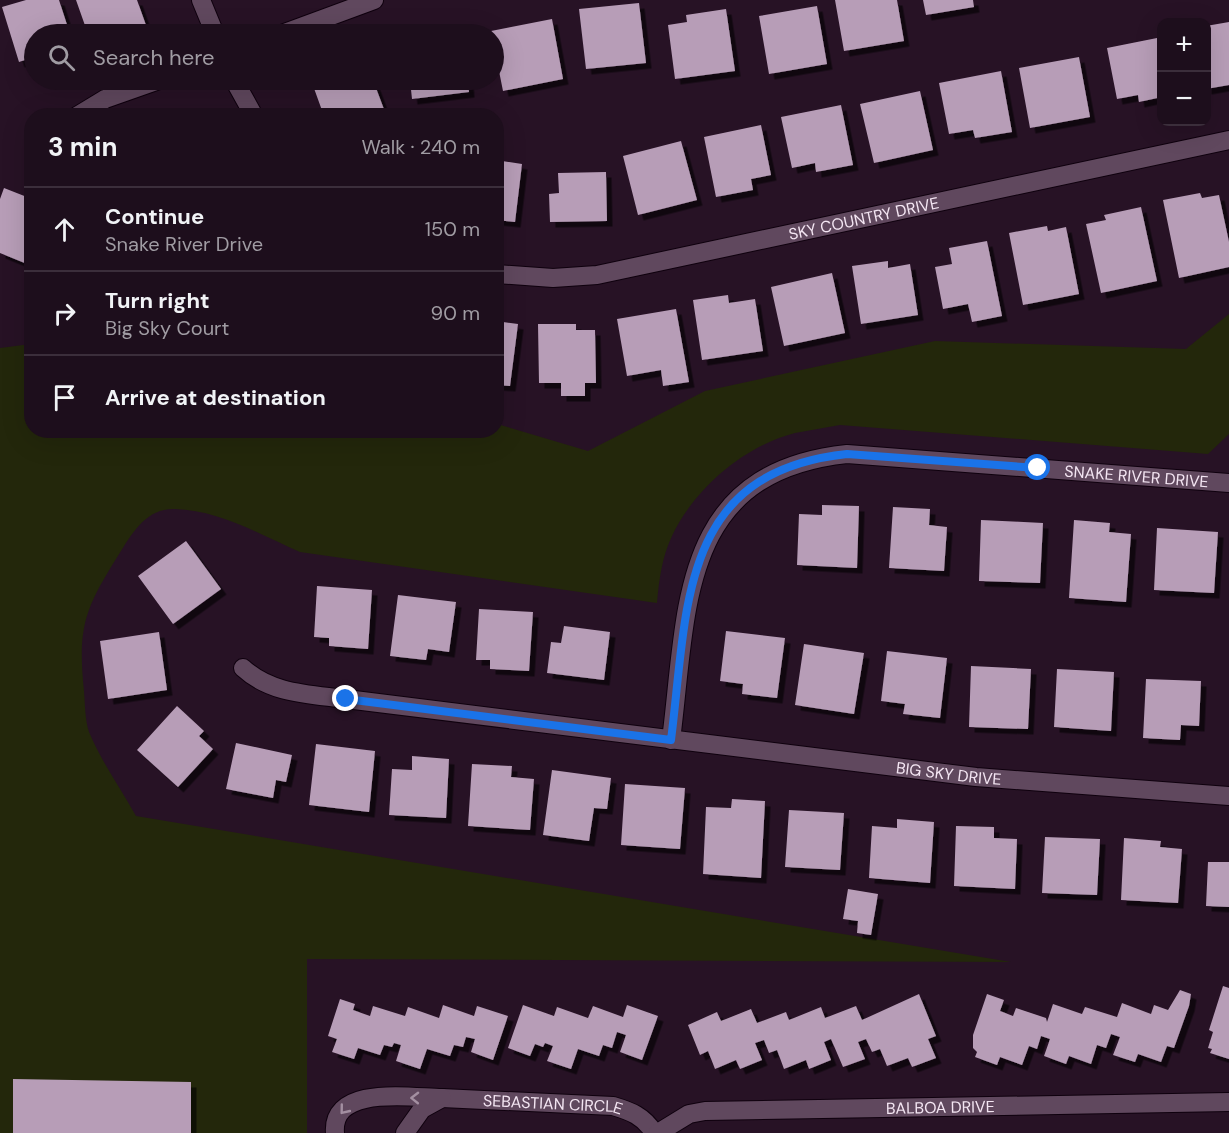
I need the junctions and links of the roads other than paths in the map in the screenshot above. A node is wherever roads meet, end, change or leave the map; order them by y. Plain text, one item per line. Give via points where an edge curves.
1 (201, 0) edge
2 (374, 0) edge
3 (210, 24) edge
4 (309, 24) edge
5 (131, 90) edge
6 (240, 90) edge
7 (90, 108) edge
8 (250, 108) edge
9 (1229, 140) edge
10 (504, 275) edge
11 (1229, 483) edge
12 (243, 668) dead end
13 (671, 740) junction
14 (1229, 796) edge
15 (442, 1098) junction
16 (1229, 1102) edge
17 (335, 1133) edge
18 (405, 1133) edge
19 (656, 1133) edge

1 - 3 street
2 - 4 street
5 - 7 street
6 - 8 street
9 - 10 street, SKY COUNTRY DRIVE via 597,275 553,278
11 - 13 street, SNAKE RIVER DRIVE via 847,454 816,457 786,467 759,481 733,503 712,529 698,560 690,590
12 - 13 street, BIG SKY DRIVE via 255,680 273,688
13 - 14 street, BIG SKY DRIVE via 976,777
15 -> 17 street, SEBASTIAN CIRCLE via 366,1097 351,1102 340,1113
15 - 18 street via 422,1108
15 - 19 street, SEBASTIAN CIRCLE via 613,1106 633,1112
16 - 19 street, BALBOA DRIVE via 705,1111 689,1114

